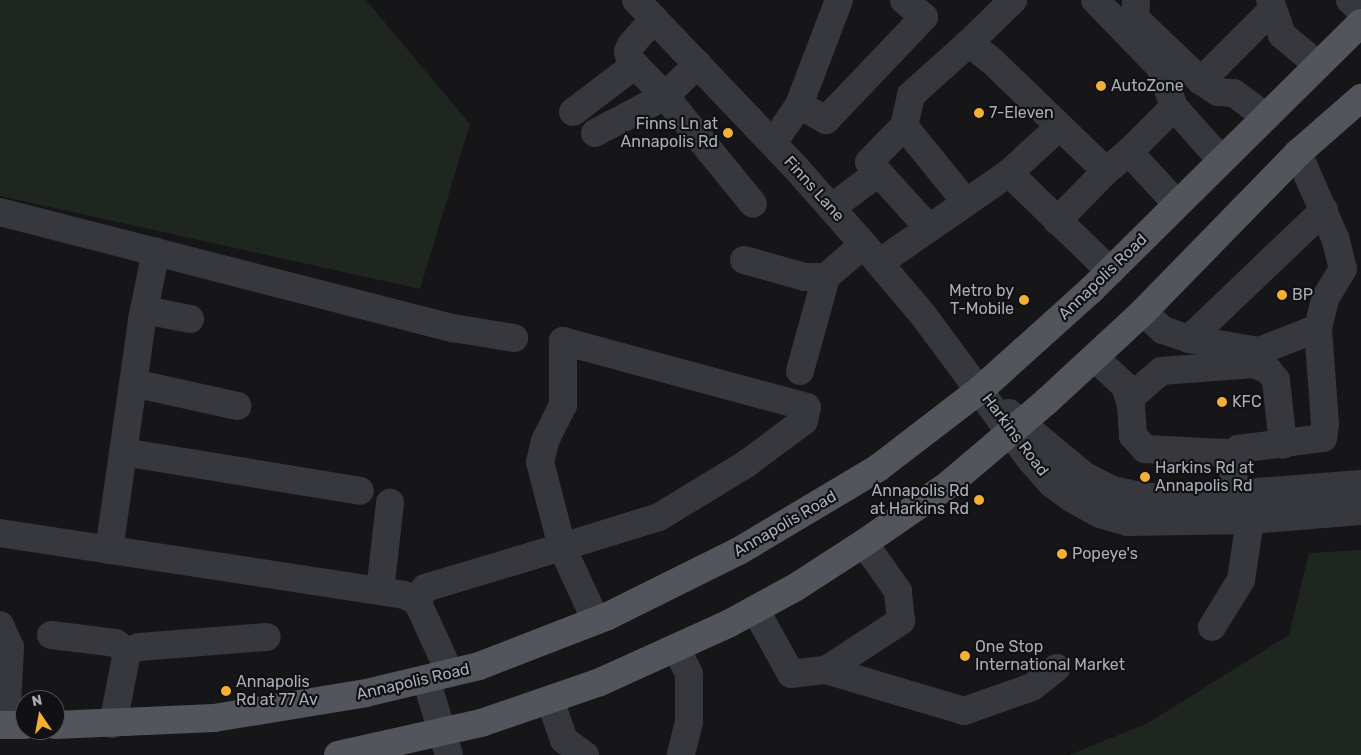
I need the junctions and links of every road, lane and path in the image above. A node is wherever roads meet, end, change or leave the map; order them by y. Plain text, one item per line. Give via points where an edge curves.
1 (839, 0) edge
2 (904, 0) edge
3 (1013, 0) edge
4 (1095, 0) edge
5 (1136, 0) edge
6 (1350, 0) edge
7 (1271, 5) edge
8 (645, 9) edge
9 (1361, 11) edge
10 (1361, 23) edge
11 (969, 43) junction
12 (698, 64) junction
13 (631, 65) junction
14 (1318, 65) junction
15 (1201, 81) junction
16 (1169, 95) junction
17 (665, 96) junction
18 (1361, 98) edge
19 (799, 106) junction
20 (573, 112) dead end
21 (1265, 116) junction
22 (904, 126) junction
23 (1059, 126) junction
24 (595, 133) dead end
25 (773, 143) junction
26 (1129, 152) junction
27 (1298, 153) junction
28 (1221, 160) junction
29 (1106, 172) junction
30 (878, 173) junction
31 (1009, 173) junction
32 (966, 201) junction
33 (753, 204) dead end
34 (1177, 204) junction
35 (832, 208) junction
36 (1324, 210) junction
37 (0, 212) edge
38 (1057, 221) junction
39 (927, 226) junction
40 (156, 252) junction
41 (871, 254) junction
42 (744, 260) dead end
43 (1110, 271) junction
44 (826, 278) junction
45 (144, 310) junction
46 (1143, 312) junction
47 (190, 319) dead end
48 (1318, 328) junction
49 (514, 338) dead end
50 (1189, 339) junction
51 (1095, 358) junction
52 (800, 371) dead end
53 (133, 384) junction
54 (981, 389) junction
55 (1131, 389) junction
56 (238, 406) dead end
57 (1016, 428) junction
58 (1283, 445) junction
59 (124, 452) junction
60 (1232, 462) junction
61 (1361, 484) edge
62 (360, 491) dead end
63 (1235, 494) junction
64 (390, 503) dead end
65 (1361, 511) edge
66 (1250, 520) junction
67 (0, 533) edge
68 (864, 543) junction
69 (562, 547) junction
70 (109, 550) junction
71 (380, 591) junction
72 (417, 601) junction
73 (755, 610) junction
74 (596, 622) junction
75 (0, 625) edge
76 (1212, 626) dead end
77 (51, 636) dead end
78 (267, 637) dead end
79 (676, 648) junction
80 (127, 652) junction
81 (1056, 668) dead end
82 (826, 670) junction
83 (4, 674) edge
84 (438, 676) junction
85 (550, 700) junction
86 (113, 724) junction
87 (10, 725) edge
88 (65, 725) edge
89 (445, 744) edge
90 (338, 755) edge
91 (584, 755) edge
92 (681, 755) edge

1 - 19 street
2 - 19 street via 924,17 826,120
3 - 11 street
4 - 16 street via 1160,67
5 - 15 street via 1135,18
6 - 9 street
7 - 14 street via 1282,35
7 - 15 street
8 - 12 street, Finns Lane
8 - 13 street via 628,51
10 - 14 main road, Annapolis Road
11 - 22 street via 911,96
11 - 23 street
12 - 17 street
12 - 25 street, Finns Lane
13 - 17 street via 635,64
13 - 20 street
14 - 21 main road, Annapolis Road
15 - 21 street via 1218,92 1234,93
16 - 26 street
16 - 28 street
17 - 24 street
17 - 33 street
18 - 27 main road
19 - 25 street
21 - 28 main road, Annapolis Road
22 - 30 street via 869,162
22 - 32 street
23 - 29 street
23 - 31 street
25 - 35 street, Finns Lane
26 - 29 street
26 - 34 street
27 - 36 street
27 - 46 main road
28 - 34 main road, Annapolis Road
29 - 38 street
30 - 35 street
30 - 39 street
31 - 32 street
31 - 38 street
32 - 39 street
34 - 43 main road, Annapolis Road
35 - 41 street, Finns Lane
36 - 48 street via 1343,269 1326,298
36 - 50 street
37 - 40 street
38 - 43 street
39 - 41 street
40 - 45 street
40 - 49 street via 453,328
41 - 44 street
41 - 54 street, Finns Lane
42 - 44 street via 805,277
43 - 54 main road, Annapolis Road
44 - 52 street
45 - 47 street
45 - 53 street
46 - 50 street via 1163,330
46 - 51 main road
48 - 50 street via 1259,351
48 - 58 street via 1325,424 1323,438
51 - 55 street
51 - 57 main road
53 - 56 street
53 - 59 street
54 - 57 street, Harkins Road
54 - 74 main road, Annapolis Road via 878,468 802,516 684,580
55 - 58 street via 1161,371 1254,364 1268,370 1276,380
55 - 60 street via 1133,436 1145,449 1226,453
57 - 63 street, Harkins Road via 1085,476 1112,490 1145,497
57 - 66 street, Harkins Road via 1052,484 1100,514 1128,522
57 - 68 main road via 948,485
58 - 60 street via 1238,449
59 - 62 street
59 - 70 street
60 - 63 street
61 - 63 street, Harkins Road
64 - 71 street
65 - 66 street, Harkins Road
66 - 76 street via 1242,580
67 - 70 street
68 - 73 main road
68 - 82 street via 898,591 901,621
69 - 69 street via 659,517 746,464 804,421 806,407 563,340 563,405 544,441 540,462
69 - 72 street via 426,588
69 - 74 street
70 - 71 street
71 - 72 street
72 - 84 street
73 - 79 main road
73 - 82 street via 791,674
74 - 84 main road, Annapolis Road via 530,648
75 - 83 street via 10,647
77 - 80 street via 116,643
78 - 80 street via 139,647
79 - 85 main road
79 - 92 street via 689,674 689,722
80 - 86 street
81 - 82 street via 1032,687 964,711
83 - 87 street
84 - 86 main road, Annapolis Road via 366,693 214,718
84 - 89 street
85 - 89 main road
85 - 91 street via 564,740
86 - 88 main road, Annapolis Road
89 - 90 main road

